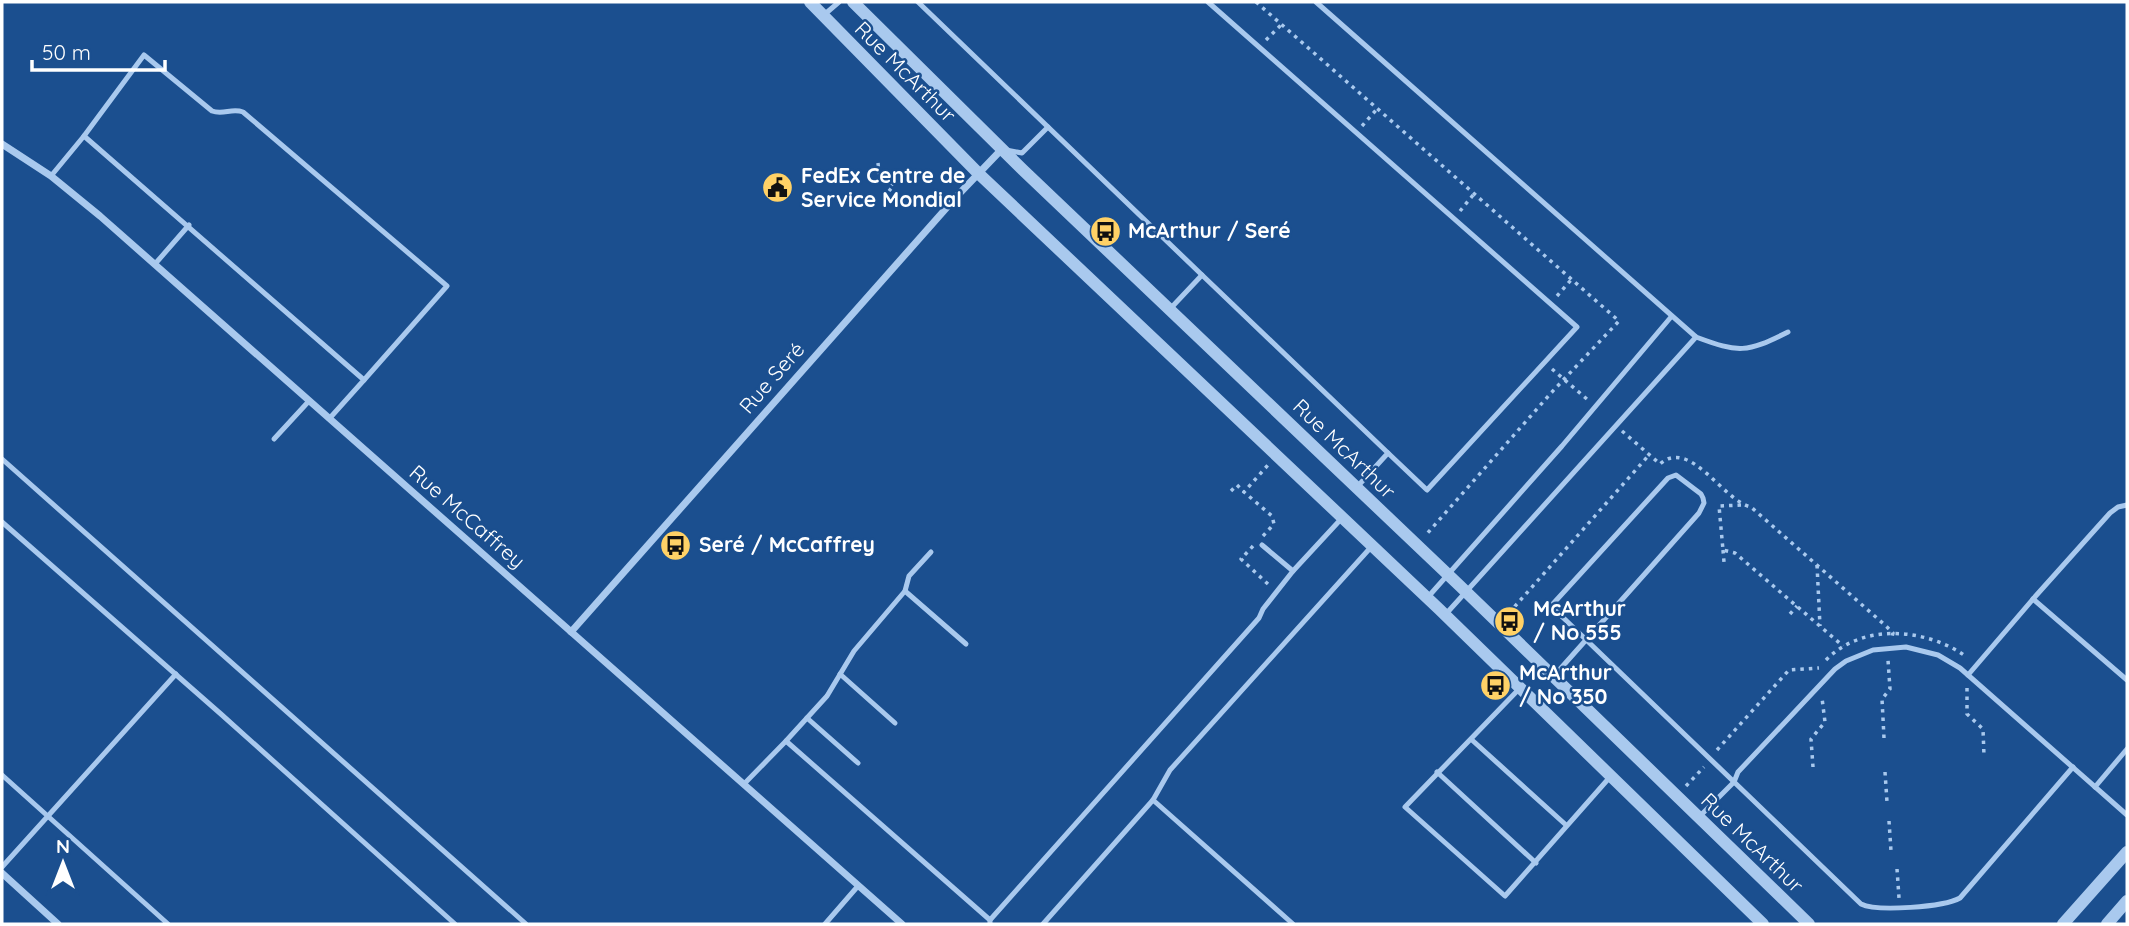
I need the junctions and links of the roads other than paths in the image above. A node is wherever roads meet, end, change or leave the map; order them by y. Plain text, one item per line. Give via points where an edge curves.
1 (810, 2) edge
2 (839, 2) edge
3 (853, 2) edge
4 (918, 2) edge
5 (1208, 2) edge
6 (1316, 2) edge
7 (822, 16) junction
8 (1048, 127) junction
9 (84, 136) junction
10 (2, 144) edge
11 (1002, 149) junction
12 (978, 173) junction
13 (51, 176) junction
14 (188, 225) junction
15 (155, 264) junction
16 (1202, 275) junction
17 (1170, 309) junction
18 (1671, 317) junction
19 (1788, 331) dead end
20 (1696, 337) junction
21 (364, 380) junction
22 (309, 401) junction
23 (329, 419) junction
24 (274, 439) dead end
25 (1388, 453) junction
26 (2, 459) edge
27 (1357, 487) junction
28 (2127, 505) edge
29 (1342, 518) junction
30 (2, 522) edge
31 (1262, 545) dead end
32 (1372, 546) junction
33 (931, 552) dead end
34 (1293, 571) junction
35 (1448, 573) junction
36 (1466, 591) junction
37 (905, 592) junction
38 (1427, 598) junction
39 (2033, 599) junction
40 (1445, 615) junction
41 (570, 632) junction
42 (1586, 640) junction
43 (967, 644) dead end
44 (176, 674) junction
45 (840, 674) junction
46 (1968, 675) junction
47 (1553, 677) junction
48 (2127, 680) edge
49 (1520, 688) junction
50 (807, 718) junction
51 (895, 723) dead end
52 (1472, 740) junction
53 (786, 741) junction
54 (2127, 749) edge
55 (858, 763) dead end
56 (2073, 767) junction
57 (1437, 772) junction
58 (2, 775) edge
59 (1611, 776) junction
60 (1734, 782) junction
61 (744, 785) junction
62 (2095, 786) junction
63 (1153, 800) junction
64 (2127, 815) edge
65 (47, 816) junction
66 (1698, 818) junction
67 (1566, 825) junction
68 (2127, 852) edge
69 (1535, 863) junction
70 (2, 867) edge
71 (2, 873) edge
72 (858, 886) junction
73 (2127, 901) edge
74 (1754, 921) edge
75 (990, 922) edge
76 (58, 924) edge
77 (167, 924) edge
78 (455, 924) edge
79 (526, 924) edge
80 (825, 924) edge
81 (902, 924) edge
82 (1043, 924) edge
83 (1293, 924) edge
84 (1809, 924) edge
85 (2063, 924) edge
86 (2106, 924) edge

1 - 7 street, Rue McArthur
2 - 7 lane
3 - 11 street, Rue McArthur
4 - 8 lane
5 - 25 lane via 1577,327 1427,490
6 - 18 lane
7 - 12 street, Rue McArthur
8 - 11 lane via 1022,153
8 - 16 lane
9 - 13 lane
9 - 14 lane
9 - 21 lane via 144,54 212,111 243,112 447,286
10 - 13 street, Rue McCaffrey
11 - 12 street, Rue Seré
11 - 17 street, Rue McArthur
12 - 29 street, Rue McArthur
12 - 41 street, Rue Seré
13 - 15 street, Rue McCaffrey
14 - 15 lane
14 - 21 lane
15 - 22 street, Rue McCaffrey
16 - 17 lane
16 - 25 lane
17 - 27 street, Rue McArthur
18 - 20 lane
18 - 35 lane
19 - 20 lane via 1746,349 1726,348
20 - 36 lane
21 - 23 lane
22 - 23 street, Rue McCaffrey
22 - 24 lane
23 - 41 street, Rue McCaffrey
25 - 27 lane
26 - 79 lane
27 - 35 street, Rue McArthur
28 - 39 lane via 2109,513
29 - 32 street, Rue McArthur
29 - 34 lane
30 - 44 lane
31 - 34 lane
32 - 38 street, Rue McArthur
32 - 63 lane via 1170,770
33 - 37 lane via 909,576
34 - 75 lane via 1259,618
35 - 36 street, Rue McArthur
35 - 38 lane
36 - 40 lane
36 - 47 street, Rue McArthur
37 - 43 lane
37 - 45 lane via 854,650
38 - 40 street, Rue McArthur
39 - 46 lane
39 - 48 lane
40 - 49 street, Rue McArthur
41 - 61 street, Rue McCaffrey
42 - 42 lane via 1551,606 1668,478 1676,475 1703,498 1702,509
42 - 47 lane
42 - 60 lane
44 - 65 lane
44 - 78 lane
45 - 50 lane
45 - 51 lane
46 - 56 lane
46 - 60 lane via 1938,655 1916,649 1886,648 1861,654 1824,679 1738,772
47 - 66 street, Rue McArthur
49 - 52 lane
49 - 59 street, Rue McArthur
50 - 53 lane
50 - 55 lane
52 - 57 lane
52 - 67 lane
53 - 61 lane
53 - 75 lane
54 - 62 lane
56 - 60 lane via 1960,898 1899,907 1861,904
56 - 62 lane
57 - 69 lane
57 - 69 lane via 1405,807 1505,896
58 - 65 lane
59 - 67 lane
59 - 74 street, Rue McArthur
60 - 66 lane
61 - 72 street, Rue McCaffrey
62 - 64 lane
63 - 82 lane
63 - 83 lane
65 - 70 lane
65 - 77 lane
66 - 84 street, Rue McArthur
67 - 69 lane
68 - 85 street
71 - 76 street
72 - 80 lane
72 - 81 street, Rue McCaffrey
73 - 86 street

